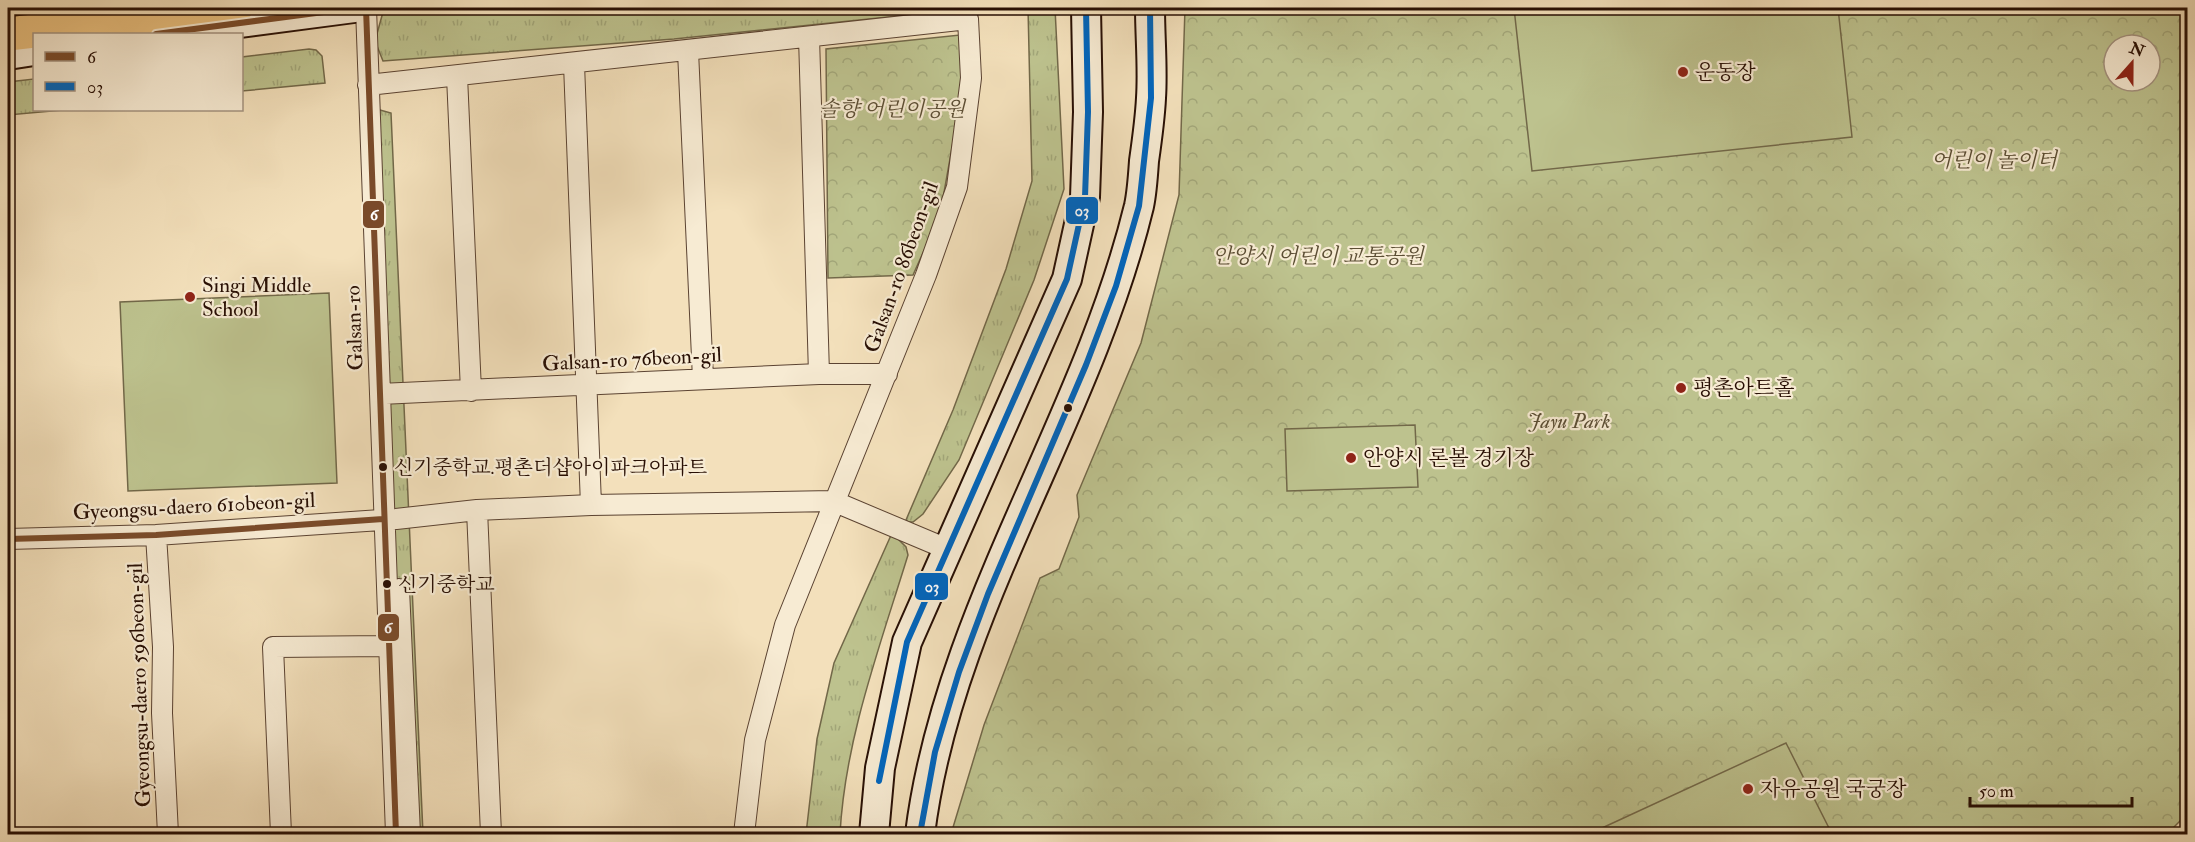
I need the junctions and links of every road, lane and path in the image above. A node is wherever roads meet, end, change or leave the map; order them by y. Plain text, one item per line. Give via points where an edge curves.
1 (236, 8) edge
2 (354, 8) edge
3 (366, 8) edge
4 (1073, 8) edge
5 (1086, 8) edge
6 (1150, 8) edge
7 (164, 33) edge
8 (8, 34) edge
9 (809, 37) junction
10 (33, 51) edge
11 (688, 51) junction
12 (8, 55) edge
13 (1088, 59) junction
14 (574, 64) junction
15 (457, 76) junction
16 (373, 84) junction
17 (819, 374) junction
18 (887, 374) junction
19 (703, 379) junction
20 (585, 387) junction
21 (471, 391) junction
22 (385, 394) junction
23 (395, 495) dead end
24 (833, 501) junction
25 (591, 505) junction
26 (477, 510) junction
27 (383, 519) junction
28 (156, 535) junction
29 (397, 538) dead end
30 (8, 539) edge
31 (947, 549) junction
32 (387, 646) junction
33 (168, 834) edge
34 (281, 834) edge
35 (396, 834) edge
36 (410, 834) edge
37 (491, 834) edge
38 (744, 834) edge
39 (874, 834) edge
40 (920, 834) edge

1 - 8 highway
2 - 7 street
3 - 16 street, Galsan-ro
4 - 13 street
5 - 13 street
6 - 40 street via 1151,97 1139,204 1130,238 1095,344 959,666 927,781
9 - 11 street, Galsan-ro 86beon-gil
9 - 17 street
9 - 18 street, Galsan-ro 86beon-gil via 968,19 971,78 957,187
10 - 12 street
11 - 14 street, Galsan-ro 86beon-gil
11 - 19 street
13 - 31 street via 1085,197 1066,279
14 - 15 street, Galsan-ro 86beon-gil
14 - 20 street
15 - 16 street, Galsan-ro 86beon-gil
15 - 21 street
16 - 22 street, Galsan-ro
17 - 18 street, Galsan-ro 76beon-gil
17 - 19 street, Galsan-ro 76beon-gil
18 - 24 street, Galsan-ro 86beon-gil
19 - 20 street, Galsan-ro 76beon-gil
20 - 21 street, Galsan-ro 76beon-gil
20 - 25 street
21 - 22 street, Galsan-ro 76beon-gil
22 - 23 street
22 - 27 street, Galsan-ro
24 - 25 street, Gyeongsu-daero 610beon-gil
24 - 31 street
24 - 38 street, Galsan-ro 86beon-gil via 785,626 756,740
25 - 26 street, Gyeongsu-daero 610beon-gil
26 - 27 street, Gyeongsu-daero 610beon-gil
26 - 37 street
27 - 28 street, Gyeongsu-daero 610beon-gil
27 - 32 street, Galsan-ro
28 - 30 street, Gyeongsu-daero 610beon-gil
28 - 33 street, Gyeongsu-daero 596beon-gil
29 - 36 street
31 - 39 street via 907,642 880,768
32 - 34 street via 273,647
32 - 35 street, Galsan-ro

